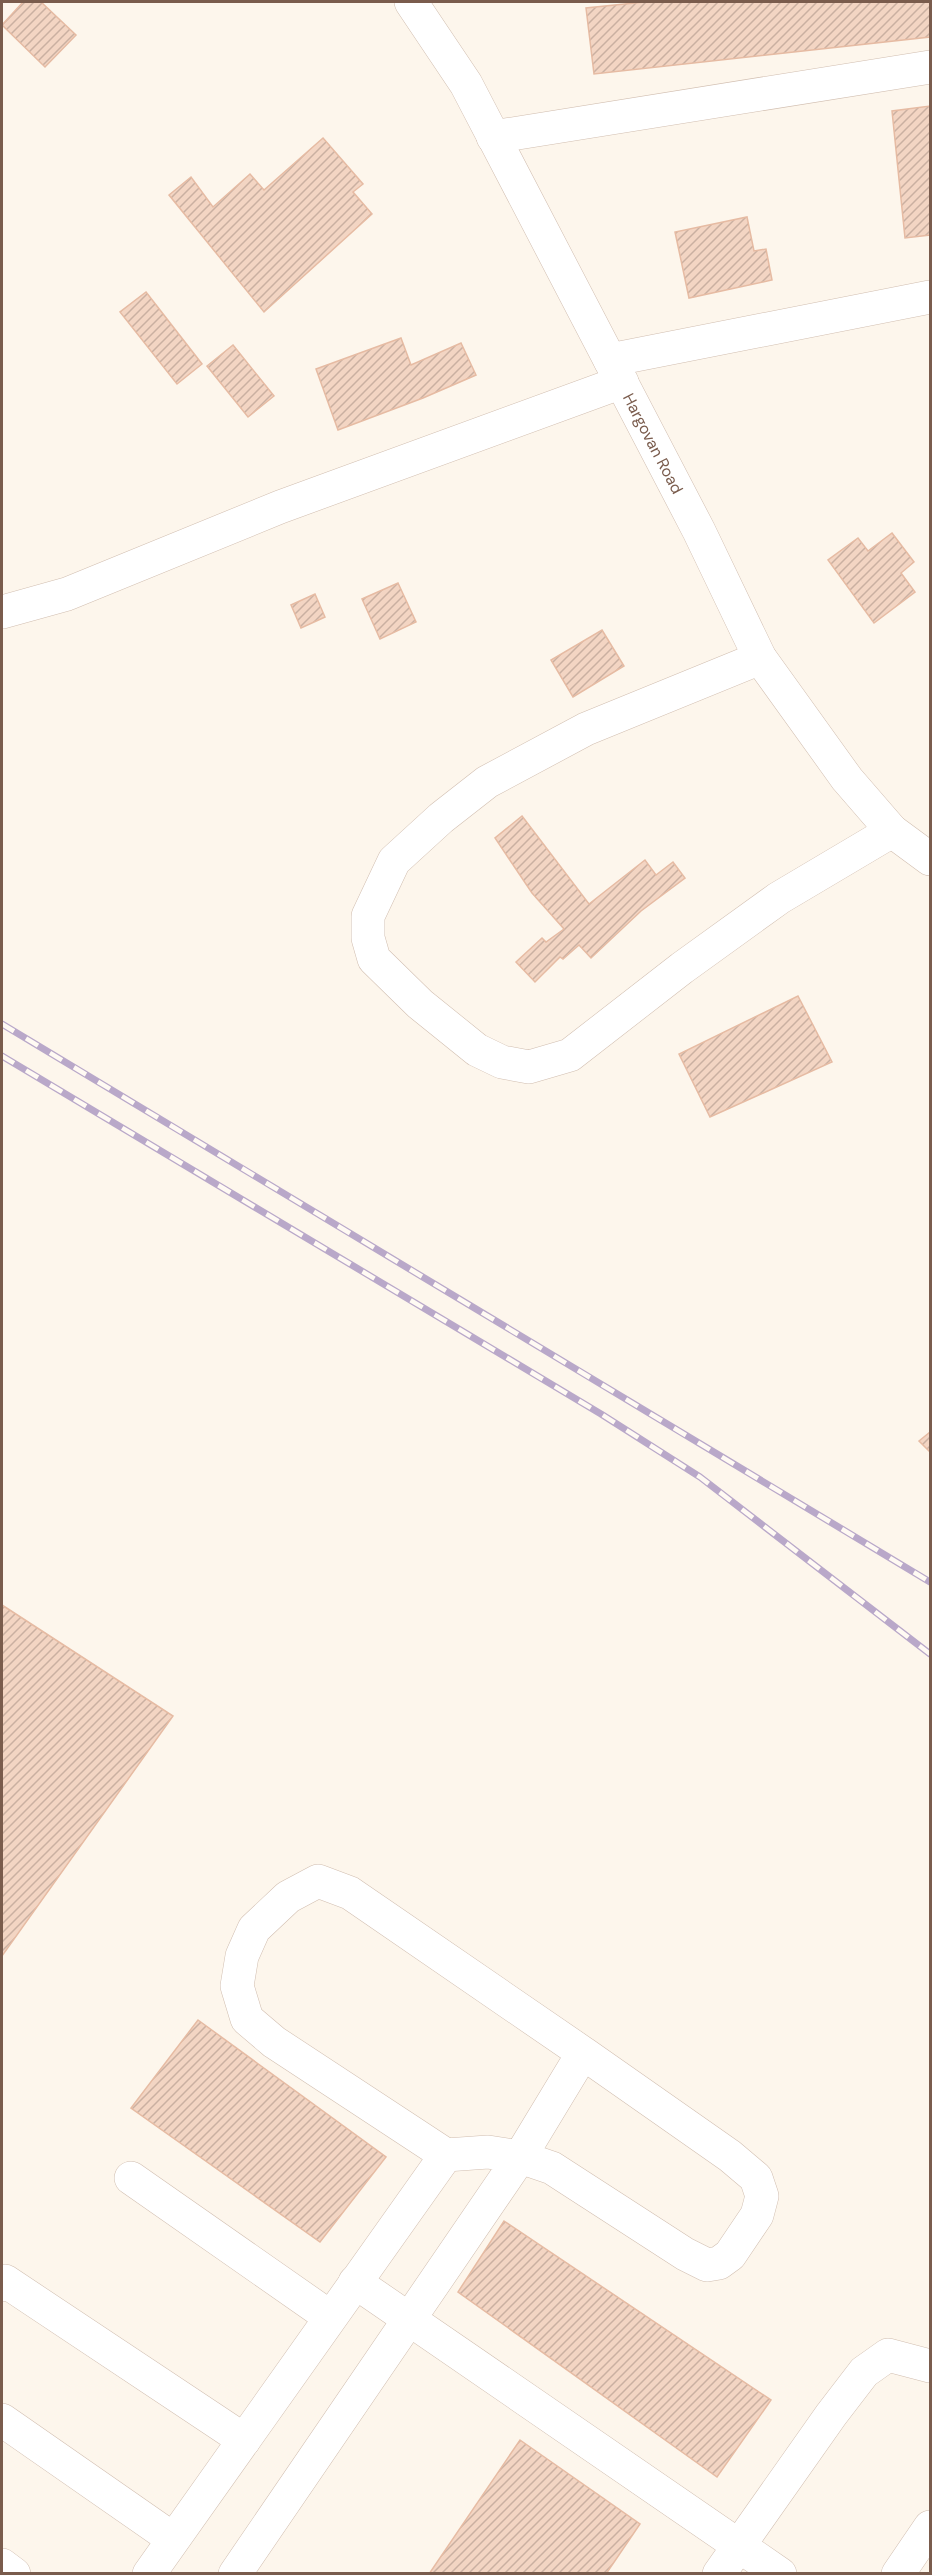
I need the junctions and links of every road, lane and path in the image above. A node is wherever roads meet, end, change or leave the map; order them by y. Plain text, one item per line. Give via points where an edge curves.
1 (411, 2) edge
2 (930, 67) edge
3 (493, 137) junction
4 (930, 297) edge
5 (616, 371) junction
6 (2, 612) edge
7 (760, 658) junction
8 (892, 831) junction
9 (930, 859) edge
10 (583, 2053) junction
11 (446, 2155) junction
12 (520, 2157) junction
13 (130, 2178) dead end
14 (3, 2281) edge
15 (355, 2283) junction
16 (330, 2318) junction
17 (408, 2320) junction
18 (930, 2366) edge
19 (2, 2420) edge
20 (244, 2440) junction
21 (930, 2527) edge
22 (173, 2539) junction
23 (738, 2545) junction
24 (2, 2565) edge
25 (14, 2574) edge
26 (149, 2574) edge
27 (235, 2574) edge
28 (719, 2574) edge
29 (780, 2574) edge
30 (898, 2574) edge

1 - 3 street, Hargovan Road via 466,84
2 - 3 street
3 - 5 street, Hargovan Road
4 - 5 street
5 - 6 street via 68,594
5 - 7 street, Hargovan Road
7 - 8 street, Hargovan Road via 847,779
7 - 8 street via 586,729 487,782 394,861 368,916 368,938 374,959 420,1004 477,1050 502,1062 529,1067 570,1055 778,898
8 - 9 street, Hargovan Road
10 - 11 street via 350,1893 318,1881 288,1896 254,1929 242,1956 237,1986 246,2019 274,2042
10 - 12 street
10 - 12 street via 756,2178 762,2196 757,2216 730,2255 707,2265 552,2168
11 - 12 street via 488,2152
11 - 15 street
12 - 17 street
13 - 16 street
14 - 20 street
15 - 16 street
15 - 17 street
16 - 20 street
17 - 23 street
17 - 27 street
18 - 23 street via 888,2355 864,2372
19 - 22 street
20 - 22 street
21 - 30 street
22 - 26 street
23 - 28 street
23 - 29 street
24 - 25 street

